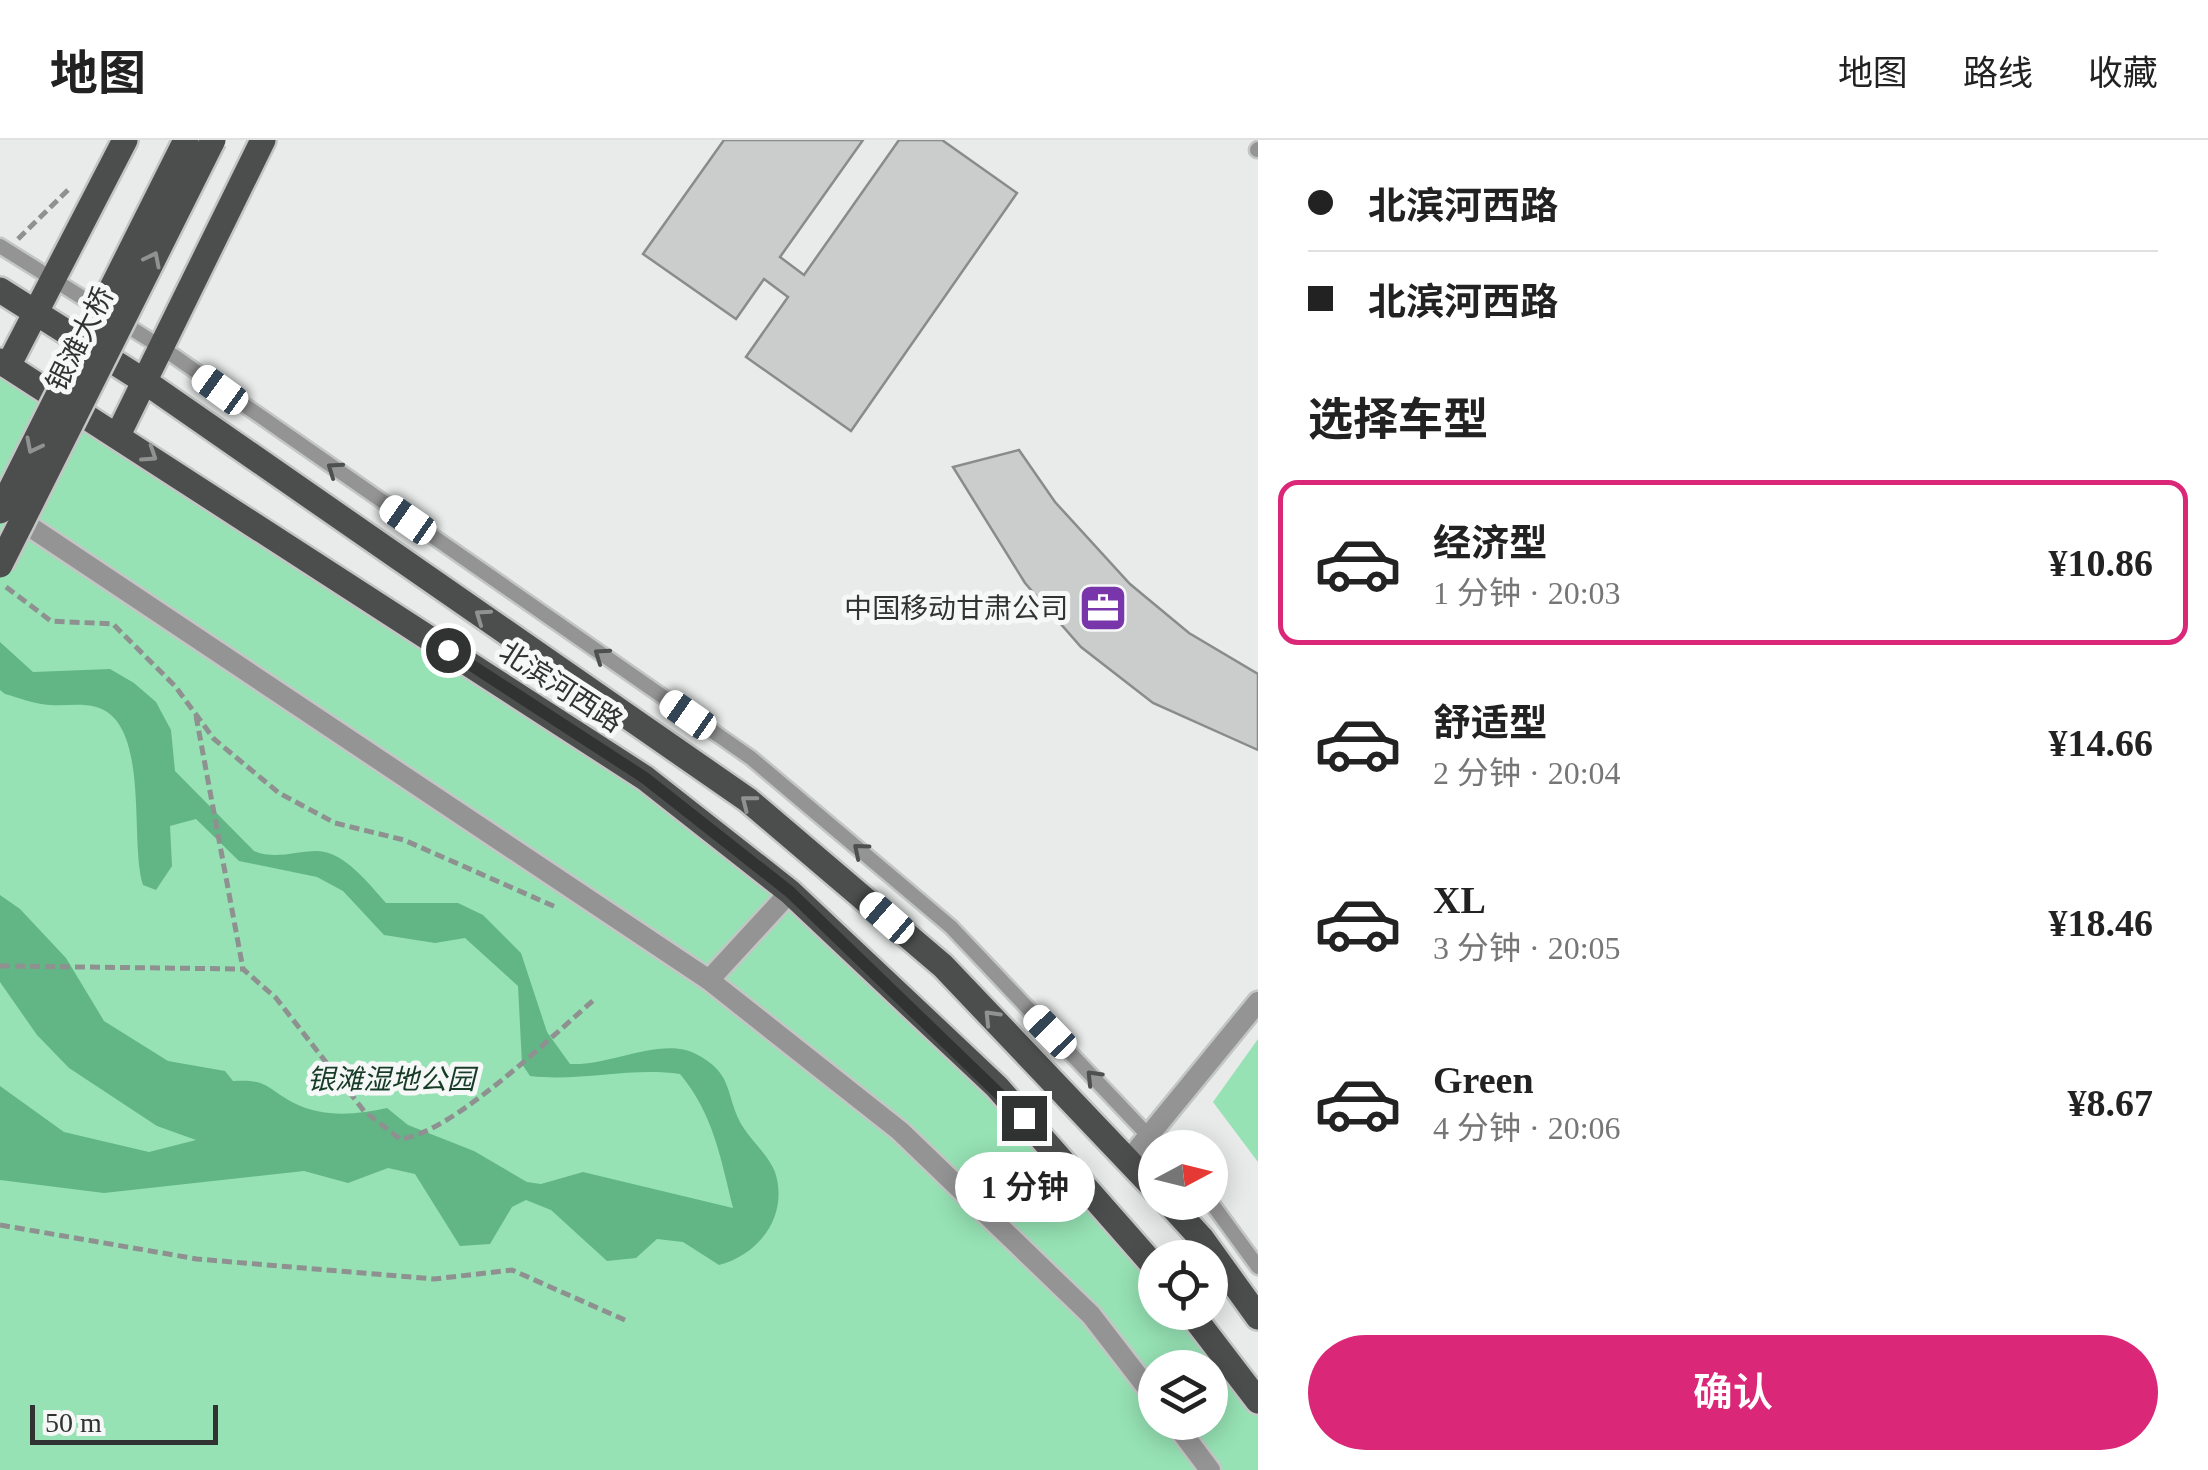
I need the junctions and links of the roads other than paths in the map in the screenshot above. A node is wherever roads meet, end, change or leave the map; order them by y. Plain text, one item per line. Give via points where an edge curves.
1 (125, 140) edge
2 (186, 140) edge
3 (213, 140) edge
4 (263, 140) edge
5 (3, 248) edge
6 (53, 281) junction
7 (0, 290) edge
8 (36, 314) junction
9 (161, 347) junction
10 (4, 364) edge
11 (144, 381) junction
12 (118, 435) junction
13 (0, 510) edge
14 (0, 566) edge
15 (790, 892) junction
16 (709, 980) junction
17 (1258, 1002) edge
18 (1143, 1130) edge
19 (1163, 1130) edge
20 (1138, 1154) edge
21 (1128, 1161) junction
22 (1138, 1171) edge
23 (1185, 1220) edge
24 (1224, 1220) edge
25 (1138, 1248) edge
26 (1258, 1267) edge
27 (1258, 1317) edge
28 (1204, 1330) edge
29 (1138, 1376) edge
30 (1258, 1400) edge
31 (1188, 1440) edge
32 (1210, 1470) edge

1 - 6 main road
2 -> 13 main road, 银滩大桥, bridge
14 -> 3 main road, 银滩大桥, bridge
4 - 9 main road
5 - 6 lane
6 - 8 main road
6 - 9 lane
7 - 8 main road, 北滨河西路
8 - 10 main road
8 - 11 main road, 北滨河西路
9 - 11 main road
18 -> 9 lane via 950,928 752,758
10 - 12 main road, 北滨河西路
11 - 12 main road
21 -> 11 main road, 北滨河西路 via 943,966 748,800
12 -> 15 main road, 北滨河西路 via 645,778
13 - 16 street
15 - 16 street
15 - 25 main road, 北滨河西路 via 997,1088
16 - 29 street via 900,1131 1091,1315
17 - 19 street
20 - 21 street
21 - 22 main road, 北滨河西路
23 - 27 main road
24 - 26 lane
28 - 30 main road
31 - 32 street

